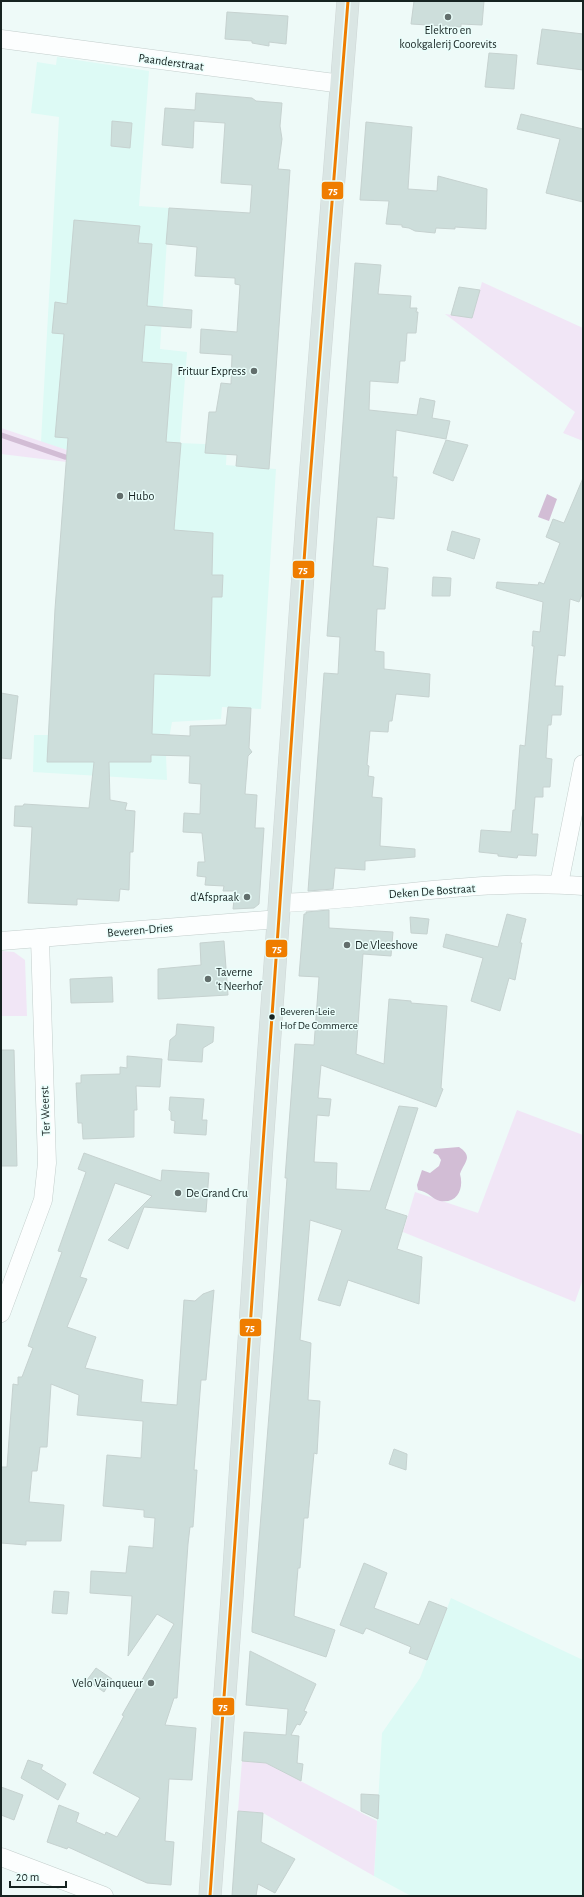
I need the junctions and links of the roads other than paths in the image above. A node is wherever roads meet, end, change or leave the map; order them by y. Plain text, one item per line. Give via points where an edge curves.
1 (348, 1) edge
2 (1, 38) edge
3 (342, 84) junction
4 (583, 764) edge
5 (559, 884) junction
6 (583, 886) edge
7 (280, 911) junction
8 (40, 938) junction
9 (1, 941) edge
10 (7, 1274) edge
11 (1, 1312) edge
12 (1, 1857) edge
13 (104, 1896) edge
14 (210, 1896) edge

1 - 3 main road
2 - 3 street, Paanderstraat
3 - 7 main road via 307,521
4 - 5 street
5 - 6 street, Deken De Bostraat
5 - 7 street, Deken De Bostraat via 502,886
7 - 8 street, Beveren-Dries
7 - 14 main road
8 - 9 street, Beveren-Dries
8 - 10 street, Ter Weerst via 48,1163 43,1200
10 - 11 street, Ter Weerst
12 - 13 street

